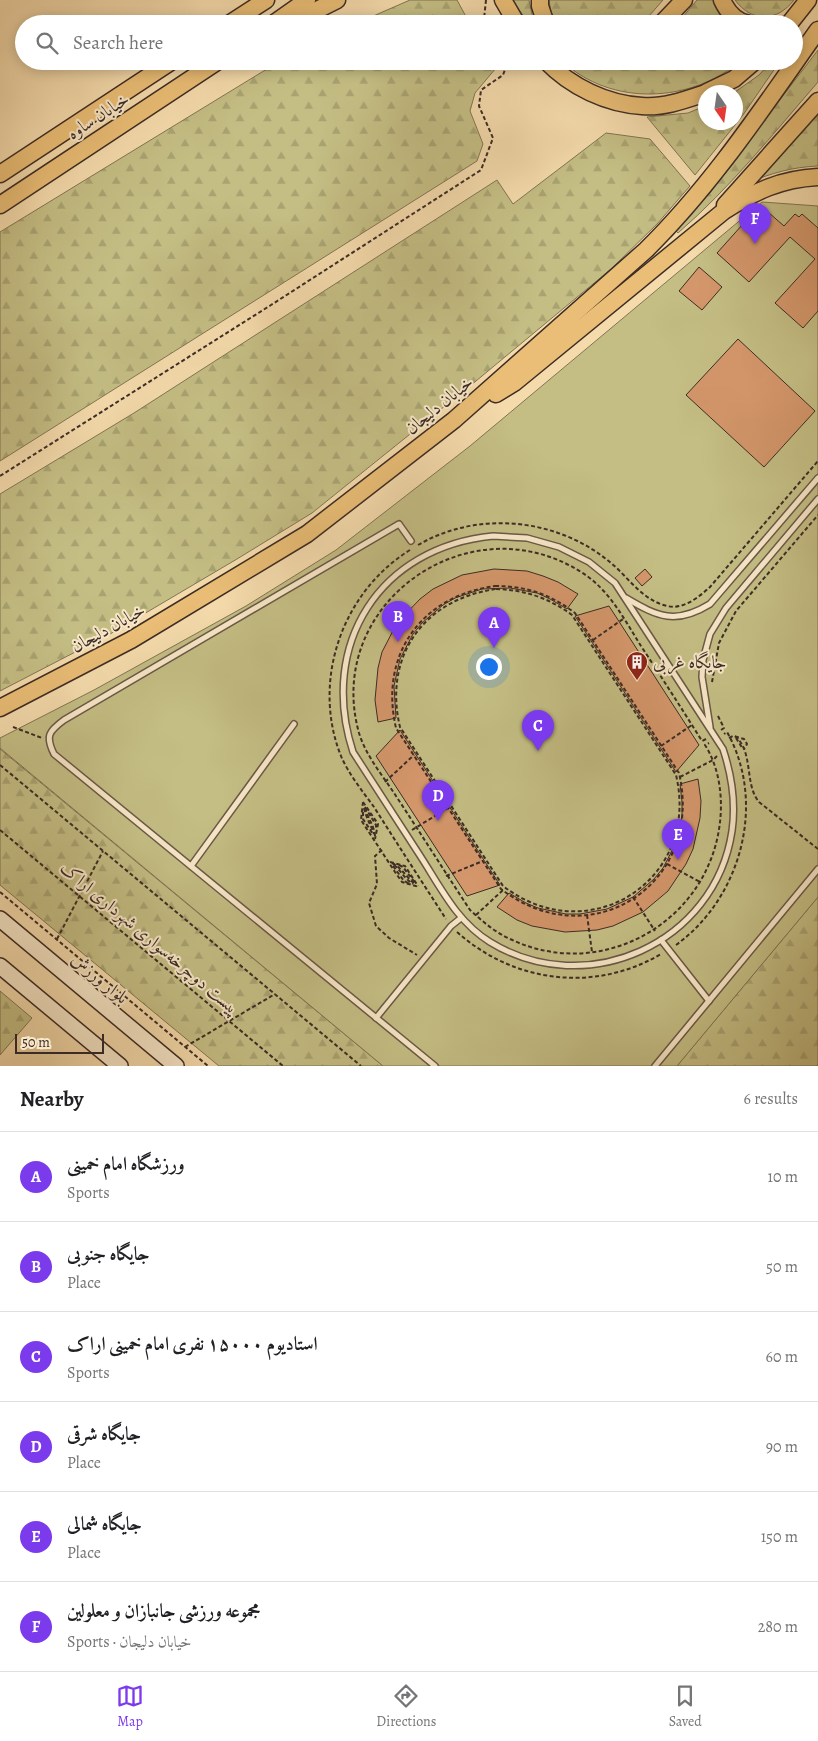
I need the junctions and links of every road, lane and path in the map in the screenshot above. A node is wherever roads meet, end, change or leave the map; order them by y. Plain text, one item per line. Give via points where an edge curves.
1 (266, 0) edge
2 (307, 0) edge
3 (337, 0) edge
4 (486, 0) edge
5 (502, 0) edge
6 (540, 0) edge
7 (684, 0) edge
8 (722, 0) edge
9 (808, 0) edge
10 (243, 15) edge
11 (286, 15) edge
12 (307, 15) edge
13 (484, 15) edge
14 (512, 15) edge
15 (543, 15) edge
16 (670, 15) edge
17 (732, 15) edge
18 (796, 15) edge
19 (818, 30) edge
20 (803, 51) edge
21 (158, 70) edge
22 (204, 70) edge
23 (505, 70) edge
24 (557, 70) edge
25 (744, 70) edge
26 (790, 70) edge
27 (721, 85) edge
28 (698, 95) edge
29 (818, 101) edge
30 (0, 174) edge
31 (818, 177) edge
32 (0, 205) edge
33 (703, 228) junction
34 (454, 420) junction
35 (818, 461) edge
36 (0, 476) edge
37 (818, 478) edge
38 (818, 499) edge
39 (818, 515) edge
40 (411, 541) dead end
41 (624, 597) junction
42 (624, 619) junction
43 (592, 640) junction
44 (713, 689) dead end
45 (0, 708) edge
46 (717, 715) dead end
47 (294, 724) dead end
48 (692, 725) junction
49 (13, 727) dead end
50 (724, 728) dead end
51 (710, 730) junction
52 (727, 732) dead end
53 (49, 741) junction
54 (702, 741) dead end
55 (705, 745) dead end
56 (661, 746) junction
57 (744, 750) junction
58 (414, 755) junction
59 (713, 760) junction
60 (0, 766) edge
61 (680, 777) junction
62 (386, 781) junction
63 (377, 790) junction
64 (368, 798) junction
65 (363, 802) junction
66 (448, 808) junction
67 (417, 828) junction
68 (0, 830) edge
69 (406, 834) junction
70 (375, 839) junction
71 (395, 841) junction
72 (818, 849) edge
73 (382, 850) junction
74 (103, 851) junction
75 (483, 861) junction
76 (390, 862) junction
77 (667, 864) junction
78 (192, 866) junction
79 (818, 869) edge
80 (447, 875) junction
81 (436, 880) junction
82 (700, 882) junction
83 (424, 884) junction
84 (419, 888) junction
85 (711, 888) junction
86 (502, 890) junction
87 (0, 892) edge
88 (722, 894) junction
89 (632, 895) junction
90 (79, 896) junction
91 (476, 915) junction
92 (587, 915) junction
93 (461, 918) junction
94 (0, 919) edge
95 (451, 926) junction
96 (654, 930) junction
97 (56, 939) junction
98 (661, 940) junction
99 (669, 950) junction
100 (592, 953) junction
101 (424, 959) junction
102 (593, 965) junction
103 (0, 966) edge
104 (595, 977) junction
105 (275, 994) junction
106 (709, 1001) junction
107 (376, 1018) junction
108 (229, 1021) junction
109 (185, 1047) junction
110 (120, 1066) edge
111 (176, 1066) edge
112 (208, 1066) edge
113 (283, 1066) edge
114 (361, 1066) edge
115 (435, 1066) edge
116 (655, 1066) edge

1 - 10 main road
2 - 11 main road
3 - 12 main road
4 - 13 path
5 - 14 main road
6 - 15 main road
7 - 16 main road
8 - 17 main road
9 - 18 main road
19 - 20 main road, خیابان دلیجان
21 - 30 main road
22 - 32 main road, خیابان ساوه
23 - 36 path via 503,75 481,90 479,106 493,138 481,170
24 - 28 main road via 596,96 619,103 666,104
25 - 27 main road
26 - 34 main road, خیابان دلیجان via 742,137 671,226
29 - 33 main road
31 - 33 main road via 793,180 758,191
33 - 34 main road via 514,383
34 - 45 main road, خیابان دلیجان via 307,534 131,640
35 - 64 path via 710,588 698,599 684,604 669,607 654,601 596,551 564,535 529,525 493,524 457,529 423,542 392,562 365,590 349,615 338,642 330,680 335,738 342,758
37 - 41 lane via 710,604 689,614 661,616
38 - 51 lane via 726,608 710,634 702,677
39 - 44 path via 736,611 719,642
40 - 53 lane via 399,524 64,720 53,728
41 - 51 lane
41 - 63 lane via 602,572 574,553 543,541 510,536 477,538 444,546 414,561 364,613 350,646 342,681 347,735 353,752
42 - 43 path
42 - 48 path
42 - 62 path via 594,581 568,564 540,553 509,548 479,550 449,558 421,572 384,605 367,634 357,666 354,699 359,732 364,747
43 - 56 path
43 - 58 path via 575,613 551,597 524,588 481,588 442,603 411,633 394,672 392,700 396,728
46 - 50 path
47 - 78 lane
48 - 54 path
48 - 56 path
49 - 53 path
51 - 85 lane via 723,749 732,782 734,807 728,848
52 - 88 path via 740,762 746,816 735,868
53 - 78 lane via 54,754
55 - 59 path
56 - 61 path
57 - 57 path via 747,744 744,739 735,736
57 - 72 path via 753,794
58 - 62 path
58 - 66 path
59 - 61 path
59 - 82 path via 721,814 712,860
60 - 74 path
61 - 77 path via 684,816 677,844
62 - 63 path
62 - 67 path
63 - 64 path
63 - 69 lane
64 - 65 path
64 - 71 path
65 - 70 path
65 - 70 path via 376,825
65 - 70 path via 361,820
66 - 67 path
66 - 75 path
67 - 69 path
67 - 80 path
68 - 90 path, پیست دوچرخه‌سواری شهرداری اراک
69 - 71 path
69 - 81 lane
70 - 73 path
71 - 83 path
73 - 76 path
73 - 101 path via 375,856 377,884 369,903 376,926 389,938
74 - 90 path
74 - 105 path
75 - 80 path
75 - 86 path
76 - 84 path via 401,868
76 - 84 path via 404,881
76 - 84 path via 405,866
77 - 82 path
77 - 92 path via 655,880 634,898
78 - 107 lane
79 - 106 lane
80 - 81 path
80 - 91 path
81 - 83 path
81 - 93 lane
82 - 85 path
82 - 96 path via 678,911
83 - 84 path
83 - 95 path
85 - 88 path
85 - 98 lane via 687,920
86 - 91 path
86 - 92 path via 538,910 566,916
87 - 97 path
88 - 99 path via 696,928
89 - 89 path via 652,878 668,855 678,829 679,788 676,775 588,639 572,615 549,600 523,591 482,591 444,606 423,624 407,647 396,686 396,713 400,727 503,886 539,907 566,912 607,907
89 - 96 path
90 - 97 path
90 - 108 path, پیست دوچرخه‌سواری شهرداری اراک
91 - 100 path via 496,931 526,945 558,953
92 - 100 path
93 - 95 lane
93 - 102 lane via 489,941 522,957 557,965
94 - 111 main road, بلوار ورزش
95 - 101 lane
95 - 104 path via 482,952 518,969 556,978
96 - 98 path
96 - 100 path via 624,945
97 - 109 path
98 - 99 lane
98 - 102 lane via 628,957
99 - 104 path via 633,968
99 - 106 lane
100 - 102 path
101 - 107 lane
102 - 104 path
103 - 110 main road
105 - 108 path
105 - 114 path
106 - 116 lane
107 - 115 lane
108 - 109 path
108 - 113 path, پیست دوچرخه‌سواری شهرداری اراک
109 - 112 path

